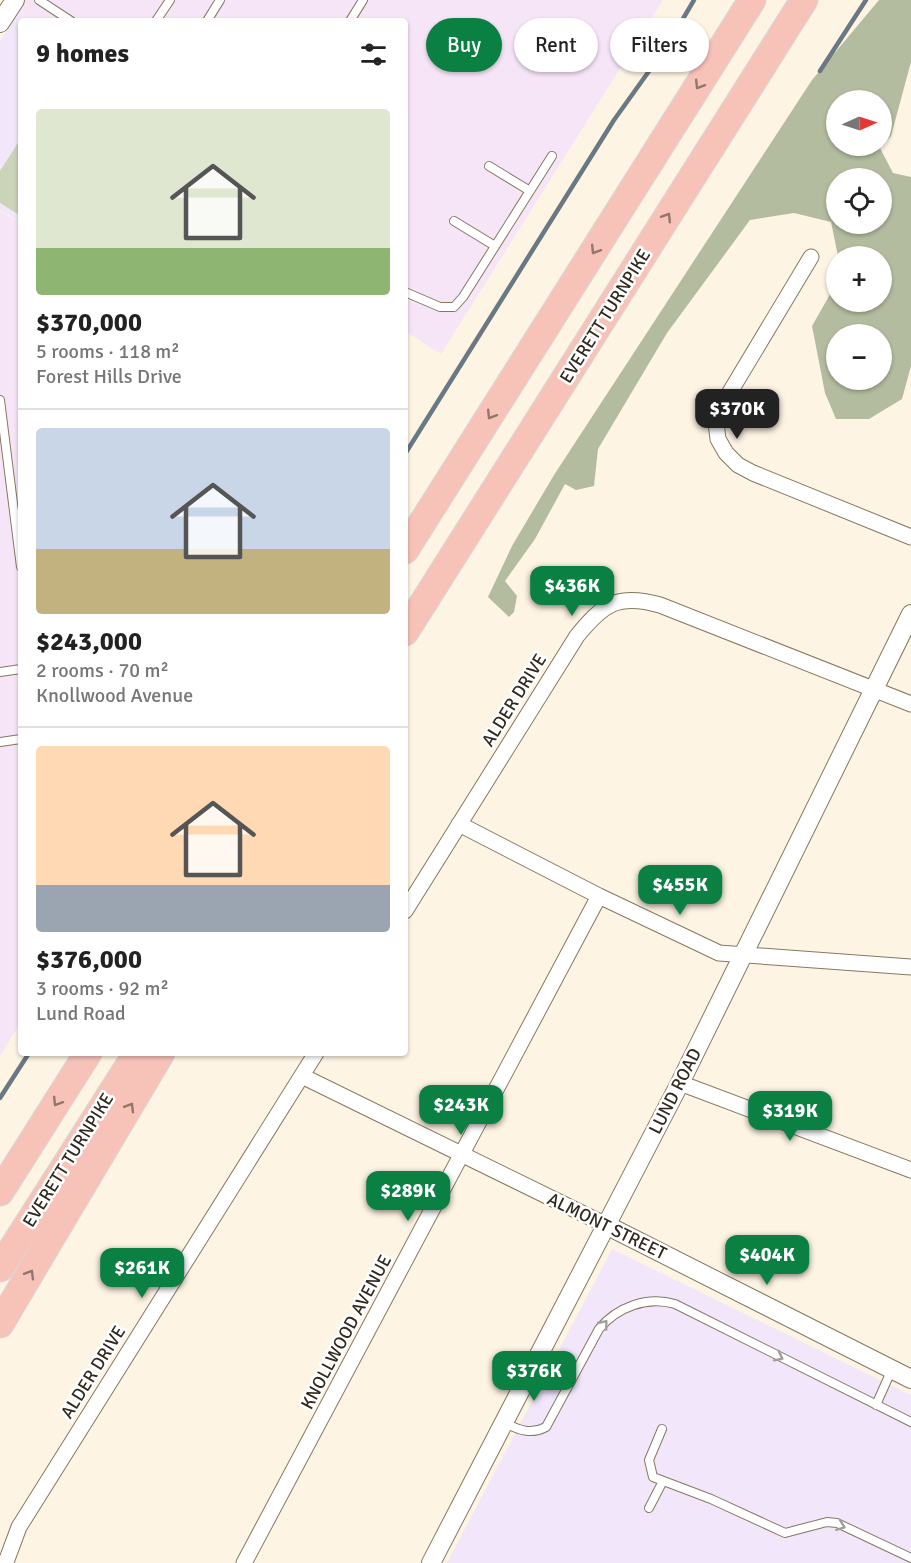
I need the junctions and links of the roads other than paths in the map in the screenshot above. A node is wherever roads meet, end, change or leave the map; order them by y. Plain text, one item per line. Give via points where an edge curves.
1 (15, 0) edge
2 (39, 0) edge
3 (170, 0) edge
4 (220, 0) edge
5 (363, 0) edge
6 (752, 0) edge
7 (804, 0) edge
8 (66, 18) edge
9 (158, 18) edge
10 (209, 18) edge
11 (352, 18) edge
12 (0, 23) edge
13 (552, 156) dead end
14 (489, 166) dead end
15 (530, 191) junction
16 (454, 221) dead end
17 (495, 246) junction
18 (811, 257) dead end
19 (408, 293) edge
20 (0, 400) edge
21 (490, 498) junction
22 (911, 537) edge
23 (18, 543) edge
24 (408, 545) edge
25 (911, 614) edge
26 (408, 627) edge
27 (408, 637) edge
28 (18, 669) edge
29 (0, 672) edge
30 (874, 690) junction
31 (911, 704) edge
32 (18, 739) edge
33 (0, 742) edge
34 (459, 824) junction
35 (599, 896) junction
36 (408, 906) edge
37 (742, 956) junction
38 (911, 967) edge
39 (86, 1056) edge
40 (135, 1056) edge
41 (159, 1056) edge
42 (314, 1056) edge
43 (302, 1076) junction
44 (680, 1083) junction
45 (463, 1155) junction
46 (911, 1170) edge
47 (0, 1192) edge
48 (606, 1225) junction
49 (0, 1268) edge
50 (0, 1324) edge
51 (892, 1369) junction
52 (911, 1379) edge
53 (876, 1405) junction
54 (504, 1422) junction
55 (911, 1422) edge
56 (662, 1429) dead end
57 (663, 1481) junction
58 (649, 1508) dead end
59 (911, 1557) edge
60 (5, 1562) edge
61 (244, 1563) edge
62 (431, 1563) edge

1 - 12 street
2 - 8 lane
3 - 9 lane
4 - 10 lane
5 - 11 lane
6 -> 24 highway
21 -> 7 highway, EVERETT TURNPIKE
13 - 15 lane
14 - 15 lane
15 - 17 lane
16 - 17 lane
17 - 19 lane via 454,307 440,307
18 - 22 street via 720,407 718,439 726,453 753,474
20 - 23 lane
21 - 26 highway, EVERETT TURNPIKE
21 - 27 highway
25 - 30 street, LUND ROAD
28 - 29 lane
30 - 31 street, ALDER DRIVE
30 - 34 street, ALDER DRIVE via 660,605 629,599 613,603 596,613 577,636
30 - 37 street, LUND ROAD
32 - 33 lane
34 - 35 street
34 - 36 street, ALDER DRIVE
35 - 37 street via 719,952
35 - 45 street, KNOLLWOOD AVENUE
37 - 38 street
37 - 44 street, LUND ROAD
39 -> 47 highway
40 - 49 highway, EVERETT TURNPIKE
50 -> 41 highway
42 - 43 street, ALDER DRIVE
43 - 45 street, ALMONT STREET
43 - 60 street, ALDER DRIVE via 19,1527
44 - 46 street
44 - 48 street, LUND ROAD
45 - 48 street, ALMONT STREET
45 - 61 street, KNOLLWOOD AVENUE
48 - 51 street, ALMONT STREET
48 - 54 street, LUND ROAD
51 - 52 street, ALMONT STREET
51 - 53 lane
54 -> 53 lane via 526,1431 546,1427 608,1318 652,1301 675,1304
53 - 55 lane
54 - 62 street, LUND ROAD
56 - 57 lane via 649,1460 653,1477
57 - 58 lane
57 -> 59 lane via 785,1533 837,1523

